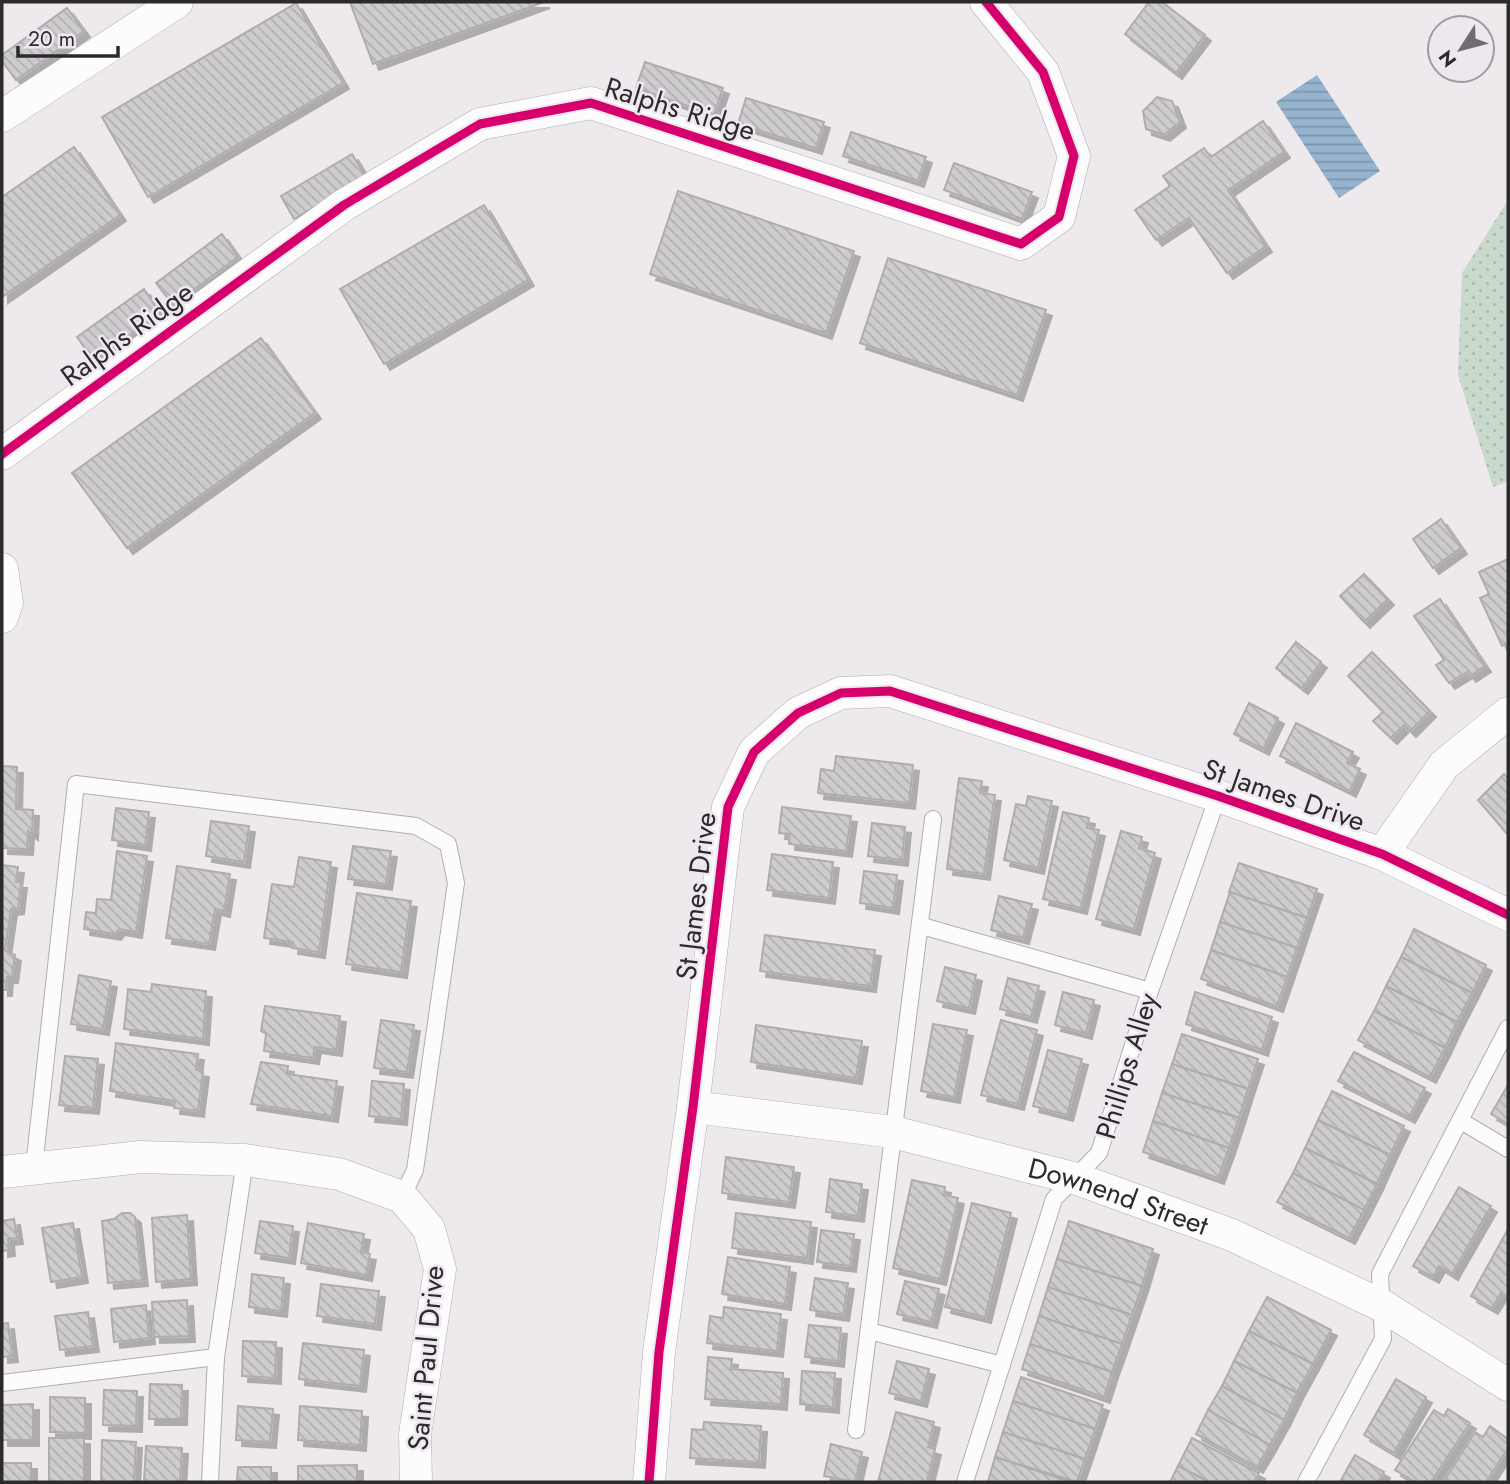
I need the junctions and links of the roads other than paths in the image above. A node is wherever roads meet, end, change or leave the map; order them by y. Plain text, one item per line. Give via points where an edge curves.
1 (177, 2) edge
2 (986, 2) edge
3 (2, 116) edge
4 (2, 454) edge
5 (2, 569) edge
6 (2, 617) edge
7 (1508, 713) edge
8 (1218, 796) junction
9 (933, 819) dead end
10 (1382, 853) junction
11 (1508, 915) edge
12 (922, 926) junction
13 (1150, 991) junction
14 (1508, 1028) edge
15 (693, 1107) junction
16 (1461, 1121) junction
17 (893, 1132) junction
18 (1508, 1149) edge
19 (245, 1160) junction
20 (34, 1167) junction
21 (2, 1172) edge
22 (1077, 1179) junction
23 (402, 1197) junction
24 (1383, 1306) junction
25 (869, 1331) junction
26 (216, 1357) junction
27 (1002, 1366) junction
28 (2, 1383) edge
29 (1508, 1385) edge
30 (856, 1430) dead end
31 (210, 1482) edge
32 (416, 1482) edge
33 (649, 1482) edge
34 (965, 1482) edge
35 (1306, 1482) edge

1 - 3 street
2 - 4 street, Ralphs Ridge via 1043,72 1074,156 1059,217 1021,244 591,103 480,124 344,205
5 - 6 street via 7,603
7 - 10 street via 1444,765
8 - 10 street, St James Drive
8 - 13 lane, Phillips Alley
8 - 15 street, St James Drive via 890,691 841,693 798,713 754,752 728,807
9 - 12 lane
10 - 11 street, St James Drive
12 - 13 lane
12 - 17 lane
13 - 22 lane, Phillips Alley via 1100,1153
14 - 16 lane
15 - 17 street, Downend Street
15 - 33 street, St James Drive via 659,1352
16 - 18 lane
16 - 24 lane via 1380,1274
17 - 22 street, Downend Street
17 - 25 lane
19 - 20 street, Saint Paul Drive via 141,1157
19 - 23 street, Saint Paul Drive via 339,1174
19 - 26 lane
20 - 21 street, Saint Paul Drive
20 - 23 lane via 76,784 416,826 448,844 456,883 416,1164
22 - 24 street, Downend Street via 1232,1236
22 - 27 lane, Phillips Alley via 1054,1199
23 - 32 street, Saint Paul Drive via 429,1229 440,1269 415,1434
24 - 29 street, Downend Street
24 - 35 lane via 1383,1339
25 - 27 lane
25 - 30 lane
26 - 28 lane
26 - 31 lane
27 - 34 lane, Phillips Alley

